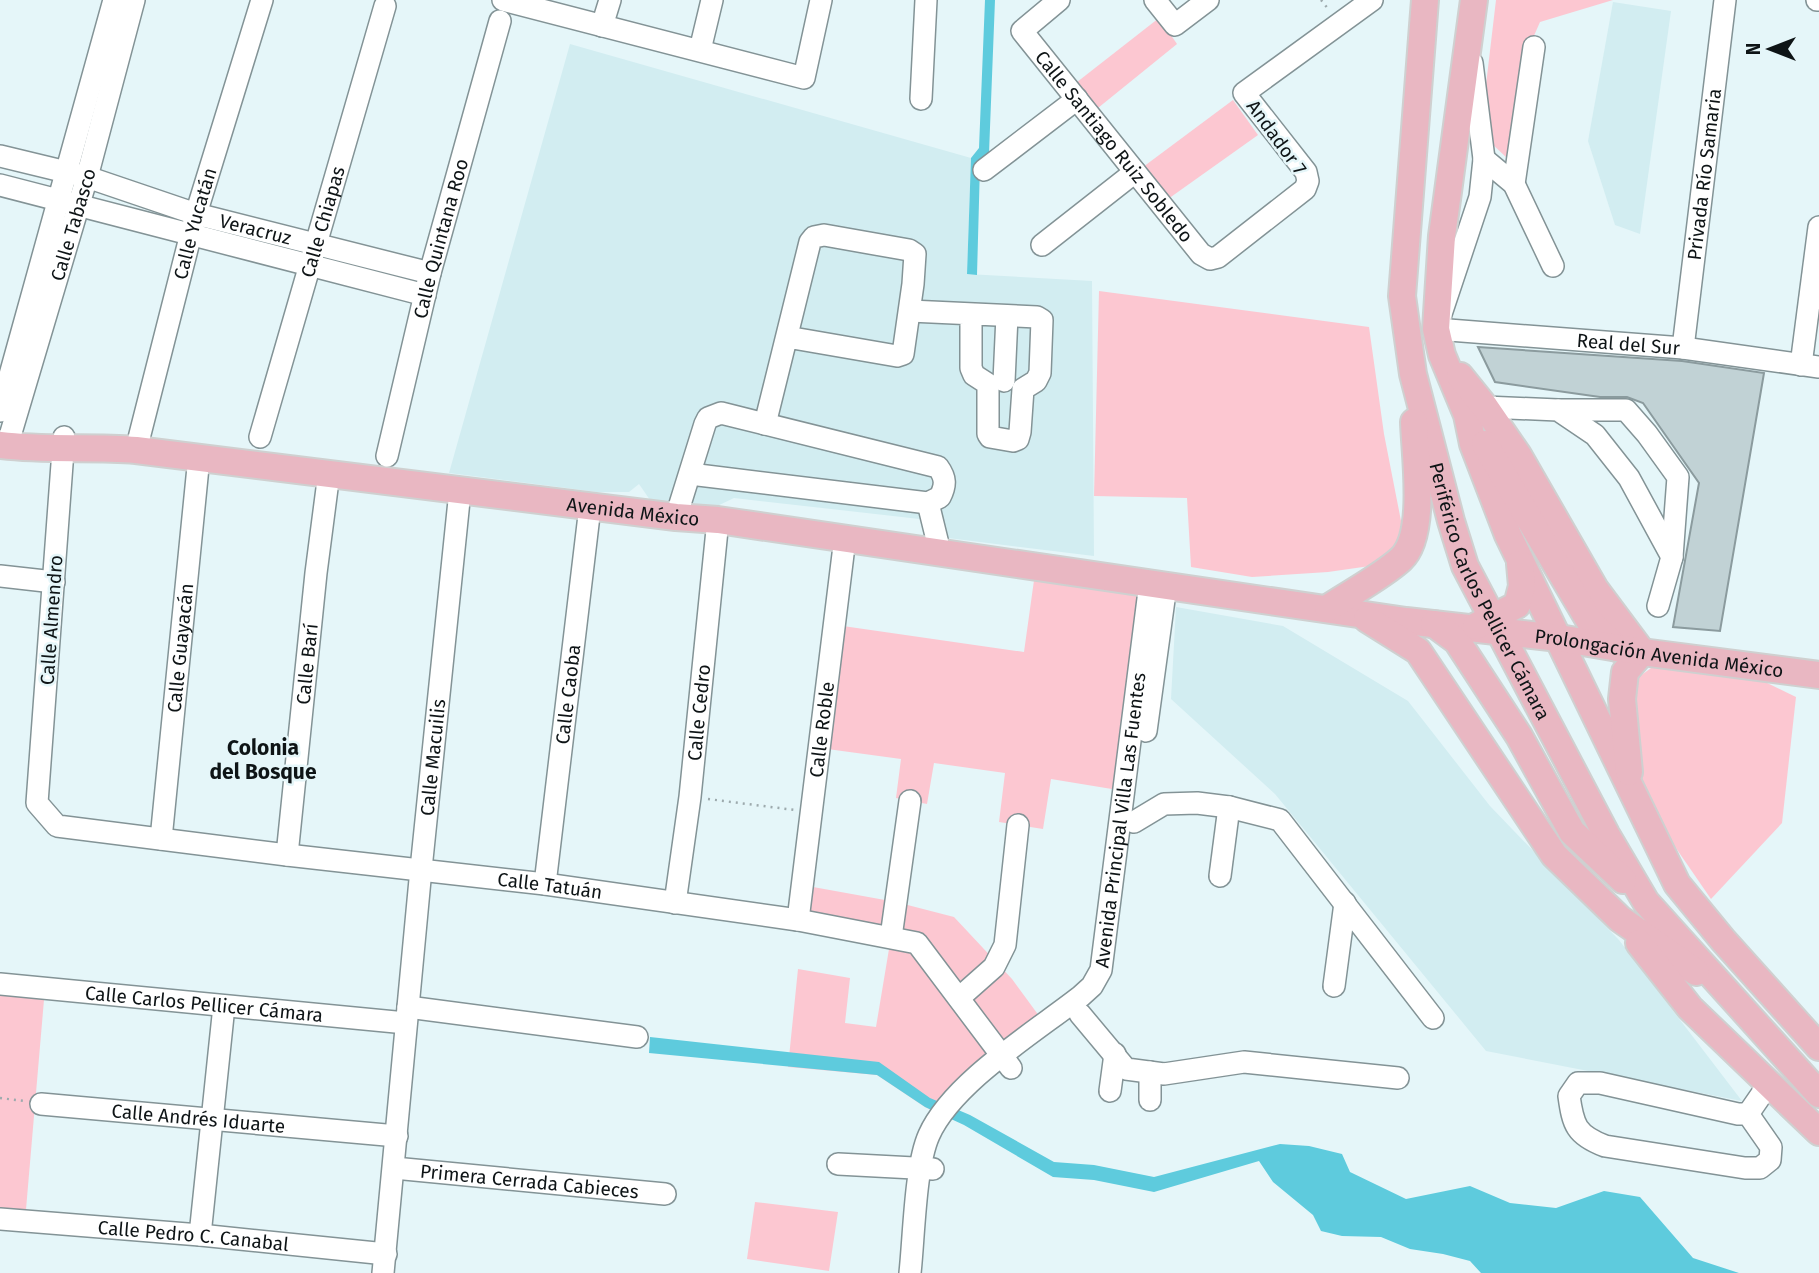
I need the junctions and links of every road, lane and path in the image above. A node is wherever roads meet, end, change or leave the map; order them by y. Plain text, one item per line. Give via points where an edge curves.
1 (114, 0) edge
2 (134, 0) edge
3 (262, 0) edge
4 (610, 0) edge
5 (712, 0) edge
6 (821, 0) edge
7 (926, 0) edge
8 (1059, 0) edge
9 (1155, 0) edge
10 (1208, 0) edge
11 (1373, 0) edge
12 (1425, 0) edge
13 (1460, 0) edge
14 (1475, 0) edge
15 (1725, 0) edge
16 (504, 5) edge
17 (385, 6) dead end
18 (602, 26) junction
19 (1469, 43) junction
20 (1534, 47) dead end
21 (700, 50) junction
22 (921, 99) dead end
23 (1077, 99) junction
24 (0, 156) edge
25 (1484, 159) junction
26 (984, 170) dead end
27 (1135, 172) junction
28 (76, 175) junction
29 (1514, 184) junction
30 (0, 185) edge
31 (1480, 197) junction
32 (69, 203) junction
33 (196, 214) junction
34 (1819, 227) edge
35 (192, 235) junction
36 (316, 244) junction
37 (1042, 245) dead end
38 (1210, 259) joint
39 (311, 265) junction
40 (1553, 266) dead end
41 (430, 273) junction
42 (425, 295) junction
43 (1402, 296) junction
44 (910, 311) junction
45 (971, 315) junction
46 (1007, 316) junction
47 (787, 337) junction
48 (1435, 340) junction
49 (1683, 348) junction
50 (1810, 366) edge
51 (1413, 374) junction
52 (1005, 384) junction
53 (1526, 408) junction
54 (1558, 410) junction
55 (1476, 411) junction
56 (765, 424) junction
57 (1542, 428) dead end
58 (3, 433) edge
59 (260, 437) dead end
60 (63, 443) junction
61 (136, 450) junction
62 (387, 456) dead end
63 (199, 457) junction
64 (1501, 467) junction
65 (329, 473) junction
66 (690, 474) junction
67 (460, 491) junction
68 (928, 503) junction
69 (590, 507) junction
70 (676, 517) junction
71 (718, 520) junction
72 (845, 538) junction
73 (940, 552) junction
74 (1672, 557) junction
75 (1520, 561) junction
76 (0, 576) edge
77 (54, 582) junction
78 (1158, 584) junction
79 (1658, 606) dead end
80 (1328, 608) junction
81 (1357, 612) junction
82 (1434, 624) junction
83 (1488, 626) junction
84 (1529, 635) junction
85 (1559, 638) junction
86 (1630, 650) junction
87 (1520, 670) junction
88 (1819, 675) edge
89 (1550, 726) junction
90 (1600, 727) junction
91 (1519, 736) junction
92 (1486, 752) junction
93 (1632, 791) junction
94 (690, 797) junction
95 (910, 801) dead end
96 (37, 803) joint
97 (1229, 807) junction
98 (812, 812) junction
99 (1134, 822) junction
100 (1018, 825) dead end
101 (162, 839) junction
102 (287, 855) junction
103 (421, 869) junction
104 (1220, 876) dead end
105 (545, 884) junction
106 (1646, 902) junction
107 (675, 903) junction
108 (1345, 903) junction
109 (1620, 919) junction
110 (798, 920) junction
111 (891, 937) junction
112 (1723, 940) junction
113 (0, 984) edge
114 (1335, 986) dead end
115 (959, 999) junction
116 (1734, 999) junction
117 (224, 1006) junction
118 (1080, 1014) junction
119 (407, 1015) junction
120 (1433, 1018) dead end
121 (637, 1037) dead end
122 (1819, 1047) edge
123 (1115, 1054) junction
124 (1006, 1062) junction
125 (1150, 1072) junction
126 (1398, 1078) dead end
127 (1769, 1085) junction
128 (1110, 1091) dead end
129 (1819, 1094) edge
130 (0, 1098) edge
131 (1150, 1100) dead end
132 (41, 1104) joint
133 (1748, 1114) junction
134 (212, 1118) junction
135 (1819, 1132) edge
136 (397, 1136) junction
137 (838, 1164) dead end
138 (394, 1168) junction
139 (927, 1169) junction
140 (665, 1194) dead end
141 (0, 1219) edge
142 (200, 1235) junction
143 (385, 1264) edge
144 (910, 1273) edge
145 (922, 1273) edge

1 - 28 street, Calle Tabasco
2 - 28 street, Calle Tabasco
3 - 33 street, Calle Yucatán
4 - 18 street
5 - 21 street
6 - 21 street via 804,78
7 - 22 street
8 - 23 street, Calle Santiago Ruiz Sobledo via 1022,32
9 - 10 street via 1175,25
11 - 38 street, Andador 7 via 1244,93 1306,172 1308,181 1305,189
12 - 43 main road, Periférico Carlos Pellicer Cámara
13 - 19 main road
14 - 19 main road, Periférico Carlos Pellicer Cámara
15 - 49 street, Privada Río Samaria
16 - 18 street
16 - 41 street, Calle Quintana Roo
17 - 36 street, Calle Chiapas
18 - 21 street
19 - 25 street
19 - 48 main road, Periférico Carlos Pellicer Cámara via 1442,236
20 - 29 street
23 - 26 street
23 - 27 street, Calle Santiago Ruiz Sobledo
24 - 28 street, Veracruz
25 - 29 street
25 - 31 street
27 - 37 street
27 - 38 street, Calle Santiago Ruiz Sobledo via 1201,254
28 - 32 street, Calle Tabasco
28 - 33 street, Veracruz
29 - 31 street
29 - 40 street
30 - 32 street, Veracruz
31 - 48 street
32 - 35 street, Veracruz
32 - 58 street, Calle Tabasco via 18,412
33 - 35 street, Calle Yucatán
33 - 36 street, Veracruz
34 - 50 street
35 - 39 street, Veracruz
35 - 61 street, Calle Yucatán
36 - 39 street, Calle Chiapas
36 - 41 street, Veracruz
39 - 42 street, Veracruz
39 - 59 street, Calle Chiapas
41 - 42 street, Calle Quintana Roo
42 - 62 street, Calle Quintana Roo
43 - 48 main road
43 - 51 main road, Periférico Carlos Pellicer Cámara
44 - 45 street
44 - 47 street via 905,348 897,356
44 - 47 street via 915,254 824,235 814,237
45 - 46 street
45 - 52 street via 974,375
46 - 52 street
46 - 52 street via 1042,320 1036,381
47 - 56 street
48 - 49 street, Real del Sur
48 - 55 main road, Periférico Carlos Pellicer Cámara
49 - 50 street, Real del Sur
51 - 80 main road via 1415,534 1402,558
51 - 83 main road, Periférico Carlos Pellicer Cámara via 1465,566
53 - 54 street
53 - 55 street
53 - 57 street
54 - 74 street via 1595,435 1629,478
54 - 74 street via 1626,410 1654,444 1678,477
55 - 64 main road
55 - 64 main road, Periférico Carlos Pellicer Cámara via 1473,444
56 - 66 street via 721,413 708,418
56 - 68 street via 937,467 945,486 940,497
58 - 60 main road, Avenida México
60 - 61 main road, Avenida México via 79,450 99,446
60 - 77 street, Calle Almendro
61 - 63 main road, Avenida México
63 - 65 main road, Avenida México
63 - 101 street, Calle Guayacán
64 - 75 main road, Periférico Carlos Pellicer Cámara
64 - 86 main road via 1590,622
65 - 67 main road, Avenida México
65 - 102 street, Calle Barí
66 - 68 street
66 - 70 street
67 - 69 main road, Avenida México
67 - 103 street, Calle Macuilis
68 - 73 street
69 - 70 main road, Avenida México
69 - 105 street, Calle Caoba
70 - 71 main road, Avenida México
71 - 72 main road, Avenida México
71 - 94 street, Calle Cedro
72 - 73 main road, Avenida México
72 - 98 street, Calle Roble
73 - 78 main road, Avenida México
74 - 79 street
75 - 83 main road via 1522,586 1517,605
75 - 85 main road, Periférico Carlos Pellicer Cámara
76 - 77 street
77 - 96 street, Calle Almendro
78 - 80 main road, Prolongación Avenida México
78 - 99 street, Avenida Principal Villa Las Fuentes
78 - 124 street, Avenida Principal Villa Las Fuentes via 1101,970 1092,986
80 - 81 main road, Prolongación Avenida México
81 - 82 main road, Prolongación Avenida México
81 - 92 main road via 1418,651
82 - 83 main road, Prolongación Avenida México
82 - 91 main road via 1457,641
83 - 84 main road, Prolongación Avenida México
83 - 87 main road, Periférico Carlos Pellicer Cámara
84 - 85 main road, Prolongación Avenida México
84 - 87 main road via 1521,649
85 - 86 main road, Prolongación Avenida México
85 - 90 main road, Periférico Carlos Pellicer Cámara
86 - 88 main road, Prolongación Avenida México
86 - 93 main road via 1622,699
87 - 89 main road, Periférico Carlos Pellicer Cámara
89 - 90 main road via 1554,708 1562,700 1572,702
89 - 106 main road, Periférico Carlos Pellicer Cámara
90 - 93 main road, Periférico Carlos Pellicer Cámara
91 - 92 main road
91 - 106 main road via 1572,832
92 - 109 main road via 1553,855
93 - 112 main road, Periférico Carlos Pellicer Cámara via 1678,884
94 - 98 path
94 - 107 street, Calle Cedro
95 - 111 street
96 - 101 street, Calle Tatuán via 57,826
97 - 99 street via 1164,804
97 - 104 street
97 - 108 street via 1284,823
98 - 110 street, Calle Roble
99 - 118 street, Avenida Principal Villa Las Fuentes via 1110,975 1102,995
100 - 115 street via 1005,945 994,967
101 - 102 street, Calle Tatuán
102 - 103 street, Calle Tatuán
103 - 105 street, Calle Tatuán
103 - 119 street, Calle Macuilis
105 - 107 street, Calle Tatuán
106 - 112 main road
106 - 116 main road, Periférico Carlos Pellicer Cámara
107 - 110 street, Calle Tatuán
108 - 114 street
108 - 120 street
109 - 116 main road
109 - 127 main road via 1690,1008
110 - 111 street, Calle Tatuán
111 - 115 street, Calle Tatuán via 917,943
112 - 122 main road, Periférico Carlos Pellicer Cámara
113 - 117 street, Calle Carlos Pellicer Cámara
115 - 124 street, Calle Tatuán
116 - 129 main road, Periférico Carlos Pellicer Cámara
117 - 119 street, Calle Carlos Pellicer Cámara
117 - 134 street
118 - 123 street
118 - 124 street, Avenida Principal Villa Las Fuentes
119 - 121 street, Calle Carlos Pellicer Cámara
119 - 136 street, Calle Macuilis
123 - 125 street via 1126,1069
123 - 128 street
124 - 139 street, Avenida Principal Villa Las Fuentes via 961,1107
125 - 126 street via 1244,1062
125 - 131 street
127 - 133 street
127 - 135 main road
130 - 132 path
132 - 134 street, Calle Andrés Iduarte
133 - 133 street via 1771,1147 1770,1160 1760,1168 1605,1146 1586,1138 1573,1120 1569,1096 1578,1083 1600,1083
134 - 136 street, Calle Andrés Iduarte
134 - 142 street
136 - 138 street, Calle Macuilis
137 - 139 street
138 - 140 street, Primera Cerrada Cabieces
138 - 143 street, Calle Macuilis
139 - 144 street, Avenida Principal Villa Las Fuentes
139 - 145 street, Avenida Principal Villa Las Fuentes
141 - 142 street, Calle Pedro C. Canabal
142 - 143 street, Calle Pedro C. Canabal

